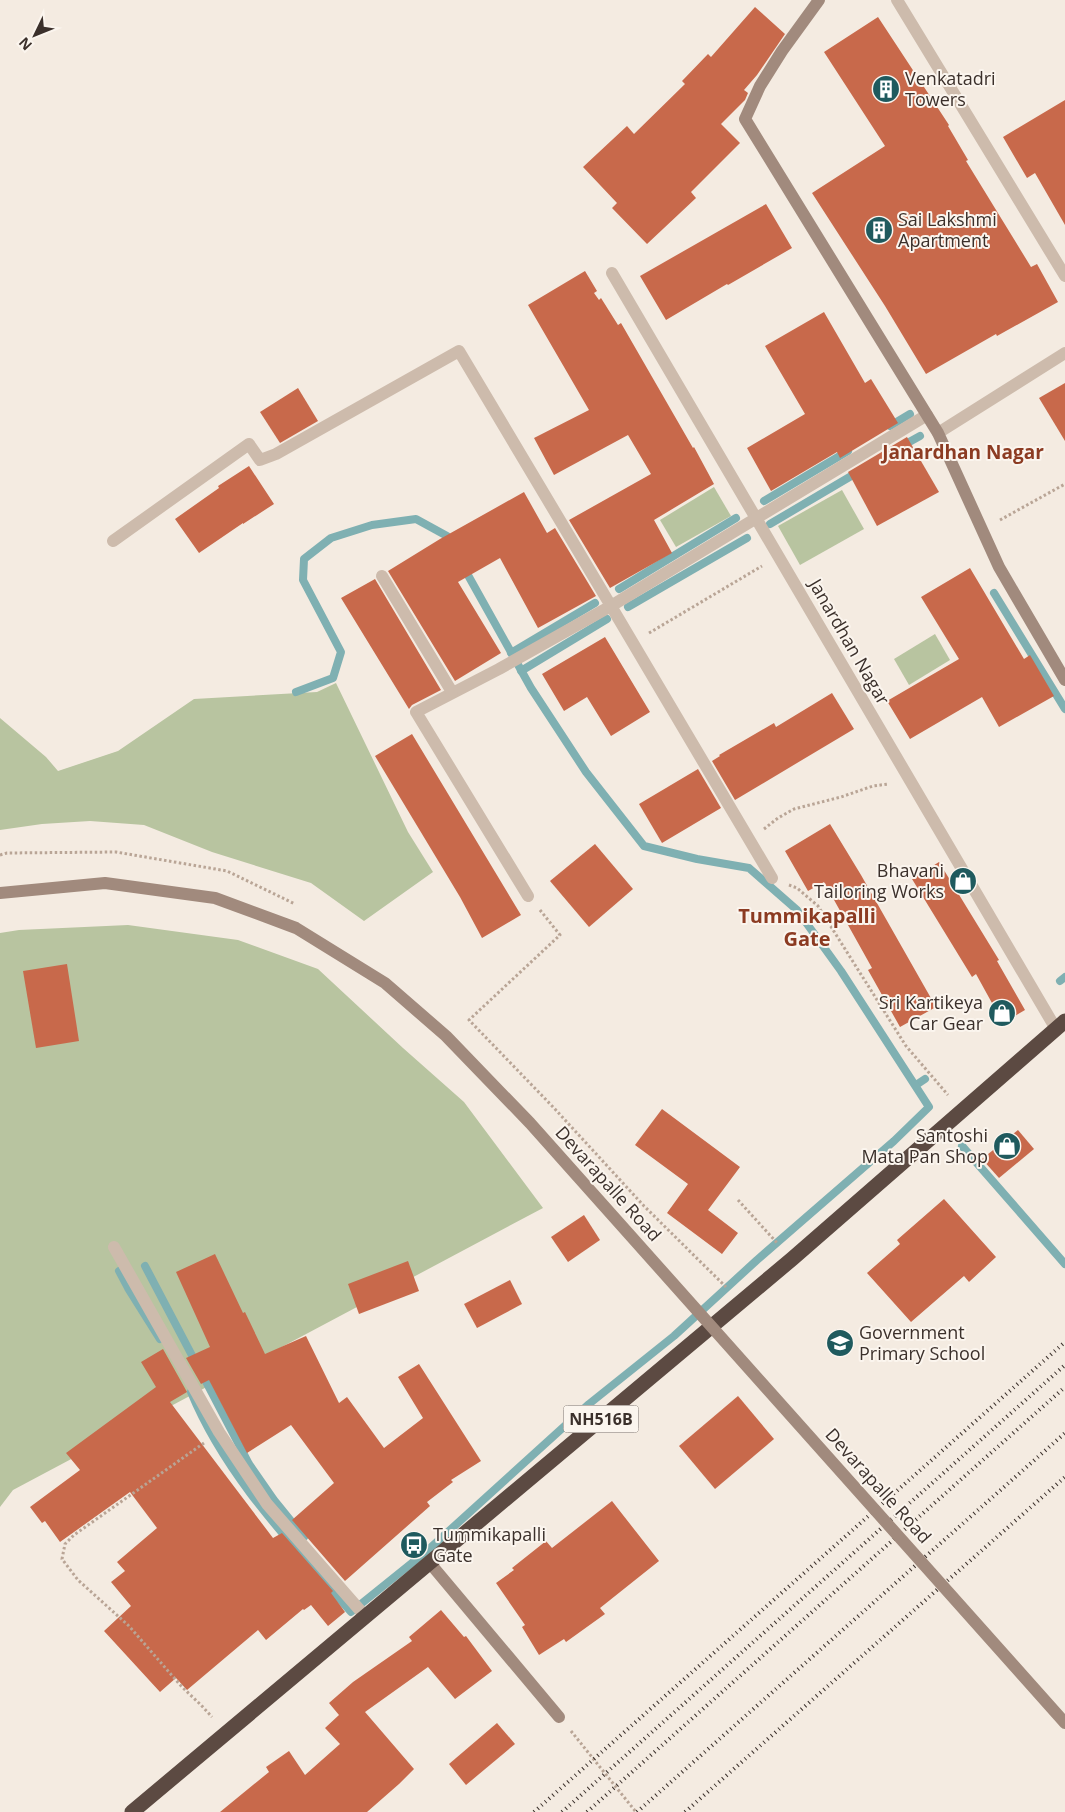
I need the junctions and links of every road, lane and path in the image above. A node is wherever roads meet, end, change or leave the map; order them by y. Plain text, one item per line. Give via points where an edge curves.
1 (819, 0) edge
2 (897, 0) edge
3 (612, 273) dead end
4 (1065, 276) edge
5 (1065, 353) edge
6 (927, 415) junction
7 (938, 433) junction
8 (1065, 484) edge
9 (757, 518) junction
10 (982, 530) junction
11 (113, 541) dead end
12 (779, 556) junction
13 (382, 576) dead end
14 (611, 606) junction
15 (633, 642) junction
16 (1065, 680) edge
17 (452, 692) junction
18 (918, 795) junction
19 (750, 840) junction
20 (772, 878) joint
21 (0, 893) edge
22 (528, 896) joint
23 (1060, 1025) edge
24 (962, 1112) junction
25 (738, 1200) dead end
26 (114, 1247) dead end
27 (792, 1259) junction
28 (741, 1302) junction
29 (219, 1432) junction
30 (429, 1562) junction
31 (366, 1616) junction
32 (559, 1717) joint
33 (1065, 1723) edge
34 (225, 1733) junction
35 (132, 1812) edge
36 (636, 1812) edge

1 - 6 main road via 760,86 745,119
2 - 4 street
3 - 9 street, Janardhan Nagar
5 - 7 street
6 - 7 main road
6 - 9 street
7 - 10 main road
8 - 10 path
9 - 12 street, Janardhan Nagar
9 - 14 street
10 - 16 main road via 999,566
11 - 14 street via 249,444 260,460 276,454 459,351
12 - 15 path
12 - 18 street, Janardhan Nagar
13 - 17 street
14 - 15 street
14 - 17 street
15 - 19 street
17 - 22 street via 416,712
18 - 19 path via 898,783 873,786 794,809
18 - 23 street, Janardhan Nagar
19 - 20 street
20 - 24 path via 797,888 818,906 906,1046
21 - 33 main road, Devarapalle Road, bridge via 104,883 215,898 296,928 385,982 446,1036 530,1123
22 - 28 path via 560,935 469,1020 644,1206
23 - 24 highway, NH516B
24 - 27 highway, NH516B
25 - 27 path
26 - 29 street
27 - 28 highway, NH516B
28 - 30 highway, NH516B
29 - 31 street via 267,1504
29 - 34 path via 74,1535 65,1544 62,1559 78,1580 129,1626
30 - 31 highway, NH516B
30 - 32 main road
31 - 34 highway, NH516B
32 - 36 path
34 - 35 highway, NH516B

